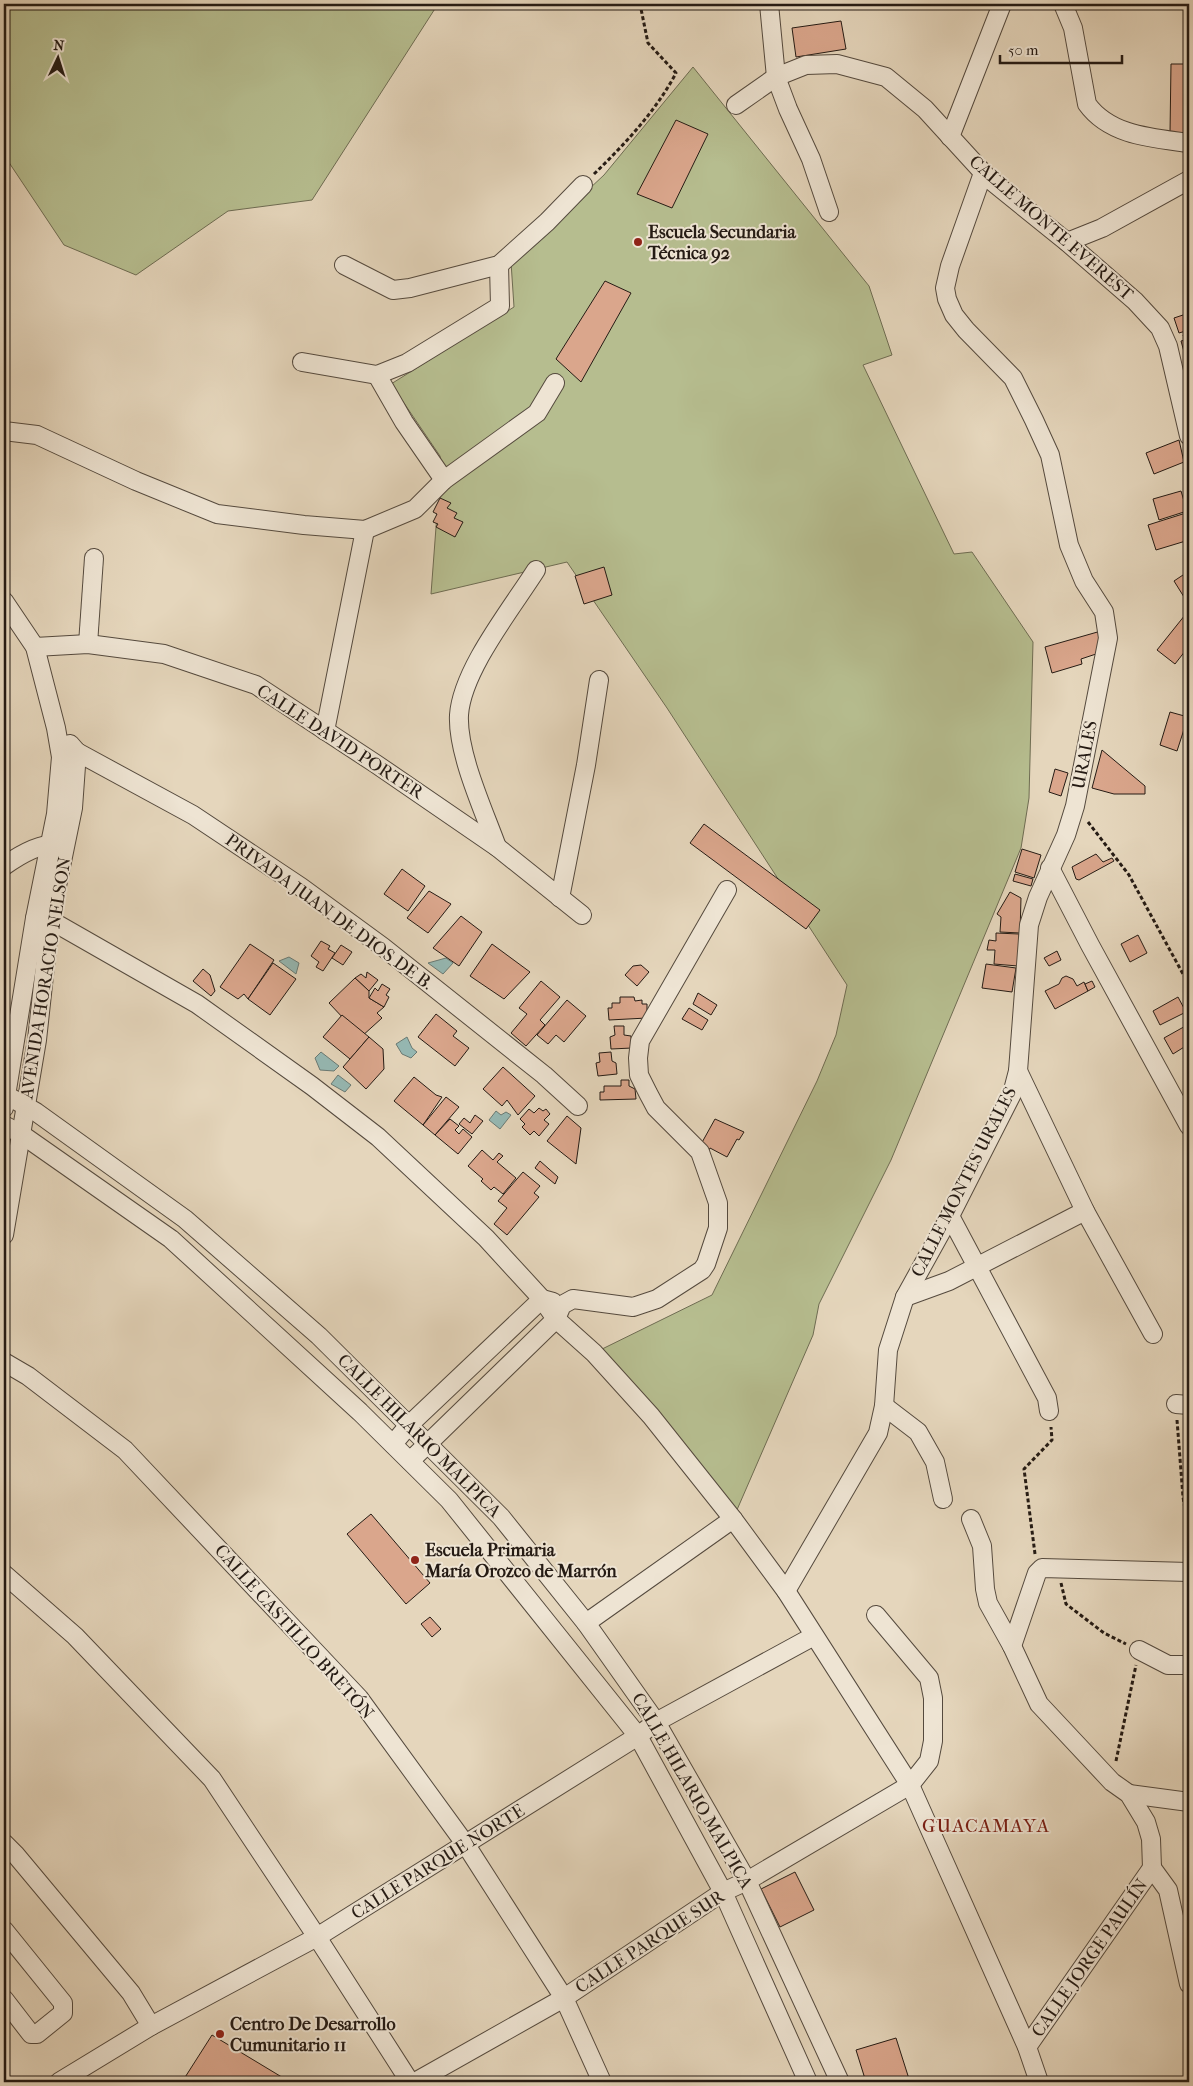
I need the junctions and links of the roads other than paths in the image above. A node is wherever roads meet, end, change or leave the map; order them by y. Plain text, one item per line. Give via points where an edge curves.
1 (769, 4) edge
2 (1002, 4) edge
3 (1063, 4) edge
4 (776, 77) junction
5 (736, 105) dead end
6 (950, 138) junction
7 (1189, 143) edge
8 (983, 173) junction
9 (1189, 180) edge
10 (582, 184) road end
11 (829, 212) dead end
12 (1067, 242) junction
13 (344, 265) dead end
14 (499, 265) junction
15 (302, 362) dead end
16 (377, 376) junction
17 (555, 383) dead end
18 (4, 431) edge
19 (1189, 436) edge
20 (444, 480) junction
21 (366, 530) junction
22 (94, 558) dead end
23 (536, 570) dead end
24 (4, 601) edge
25 (88, 644) junction
26 (35, 646) junction
27 (599, 680) dead end
28 (325, 731) junction
29 (69, 755) junction
30 (58, 844) junction
31 (497, 847) junction
32 (4, 865) edge
33 (1050, 868) junction
34 (728, 890) dead end
35 (560, 898) junction
36 (582, 915) dead end
37 (43, 919) junction
38 (1018, 1071) junction
39 (5, 1101) edge
40 (26, 1106) junction
41 (578, 1106) dead end
42 (4, 1125) edge
43 (1189, 1126) edge
44 (21, 1134) junction
45 (1085, 1211) junction
46 (950, 1216) junction
47 (4, 1235) edge
48 (976, 1266) junction
49 (905, 1297) junction
50 (542, 1300) junction
51 (559, 1312) junction
52 (1153, 1334) dead end
53 (4, 1362) edge
54 (884, 1406) junction
55 (1049, 1411) road end
56 (409, 1425) junction
57 (428, 1443) junction
58 (393, 1444) junction
59 (410, 1461) junction
60 (943, 1499) dead end
61 (733, 1519) junction
62 (971, 1519) dead end
63 (1189, 1572) edge
64 (4, 1574) edge
65 (786, 1591) junction
66 (876, 1615) dead end
67 (586, 1623) junction
68 (814, 1636) junction
69 (1012, 1646) junction
70 (1139, 1650) road end
71 (1189, 1665) edge
72 (656, 1722) junction
73 (638, 1736) junction
74 (910, 1785) junction
75 (1129, 1794) junction
76 (1189, 1802) edge
77 (4, 1843) edge
78 (466, 1845) junction
79 (1152, 1868) junction
80 (747, 1881) junction
81 (723, 1892) junction
82 (4, 1930) edge
83 (317, 1937) junction
84 (1189, 1984) edge
85 (564, 1998) junction
86 (4, 1999) edge
87 (151, 2026) junction
88 (1027, 2047) junction
89 (59, 2082) edge
90 (410, 2082) edge
91 (415, 2082) edge
92 (602, 2082) edge
93 (808, 2082) edge
94 (840, 2082) edge
95 (1039, 2082) edge

1 - 4 street
2 - 6 street
3 - 7 street via 1073,28 1087,104 1093,113 1114,128 1129,133
4 - 5 street, CALLE MONTE EVEREST
4 - 6 street, CALLE MONTE EVEREST via 806,66 837,64 886,77 925,109
4 - 11 street via 811,159
6 - 8 street, CALLE MONTE EVEREST
8 - 12 street, CALLE MONTE EVEREST
8 - 33 street, URALES via 950,266 945,288 947,300 966,330 1013,378 1034,420 1050,455 1069,545 1084,581 1104,612 1108,638 1075,806
9 - 12 street via 1102,228
10 - 14 street via 547,222
12 - 19 street, CALLE MONTE EVEREST via 1160,328 1168,346
13 - 14 street via 393,290
14 - 16 street via 500,306 407,363
15 - 16 street
16 - 20 street
17 - 20 street via 537,413
18 - 21 street via 37,435 217,514
20 - 21 street via 415,509
21 - 28 street
22 - 25 street
23 - 31 street via 483,651 461,701 459,716 464,749
24 - 26 street
25 - 26 street, CALLE DAVID PORTER
25 - 28 street, CALLE DAVID PORTER via 164,654 256,685
26 - 29 street via 56,728
27 - 35 street
28 - 31 street, CALLE DAVID PORTER
29 - 30 street, AVENIDA HORACIO NELSON via 73,808
29 - 41 street, PRIVADA JUAN DE DIOS DE B. via 193,815 301,887 383,947 544,1075
30 - 32 street
30 - 37 street, AVENIDA HORACIO NELSON
31 - 35 street, CALLE DAVID PORTER
33 - 38 street, CALLE MONTES URALES via 1029,925
33 - 43 street
34 - 51 street via 640,1041 638,1058 640,1075 656,1108 700,1152 716,1195 718,1228 706,1264 702,1270 657,1298 633,1307 573,1299
35 - 36 street, CALLE DAVID PORTER
37 - 39 street, AVENIDA HORACIO NELSON
37 - 40 street, AVENIDA HORACIO NELSON via 37,1040
37 - 50 street via 197,1004 312,1086 378,1137 486,1238
38 - 45 street
38 - 46 street, CALLE MONTES URALES via 1012,1094
39 - 40 street, CALLE HILARIO MALPICA
40 - 44 street, AVENIDA HORACIO NELSON
40 - 56 street, CALLE HILARIO MALPICA via 185,1219 319,1336
42 - 44 street, CALLE HILARIO MALPICA
44 - 47 street, AVENIDA HORACIO NELSON
44 - 58 street, CALLE HILARIO MALPICA via 171,1239
45 - 48 street
45 - 52 street
46 - 48 street
46 - 49 street, CALLE MONTES URALES
48 - 49 street via 949,1281
48 - 55 street via 1048,1398
49 - 54 street, CALLE MONTES URALES via 888,1350
50 - 51 street
50 - 56 street
51 - 57 street
51 - 61 street via 651,1416
53 - 78 street, CALLE CASTILLO BRETÓN via 28,1376 125,1450 359,1698
54 - 60 street via 918,1432 935,1462
54 - 65 street via 878,1432
56 - 57 street, CALLE HILARIO MALPICA
56 - 58 street
57 - 59 street
57 - 67 street, CALLE HILARIO MALPICA via 501,1517
58 - 59 street, CALLE HILARIO MALPICA
59 - 73 street, CALLE HILARIO MALPICA via 449,1500
61 - 65 street
61 - 67 street
62 - 69 street via 982,1546 988,1603
63 - 69 street via 1040,1570
64 - 83 street via 75,1636 212,1779
65 - 68 street
66 - 74 street via 929,1678 933,1698 933,1741 928,1761
67 - 72 street, CALLE HILARIO MALPICA
68 - 72 street, CALLE PARQUE NORTE
68 - 74 street
69 - 75 street via 1039,1704 1112,1782
70 - 71 street via 1168,1665
72 - 73 street, CALLE PARQUE NORTE
72 - 80 street, CALLE HILARIO MALPICA
73 - 78 street, CALLE PARQUE NORTE
73 - 81 street, CALLE HILARIO MALPICA
74 - 80 street, CALLE PARQUE SUR
74 - 88 street
75 - 76 street
75 - 79 street via 1146,1822 1151,1839
77 - 87 street via 130,1993
78 - 83 street, CALLE PARQUE NORTE
78 - 85 street, CALLE CASTILLO BRETÓN
79 - 84 street via 1168,1890
79 - 88 street, CALLE JORGE PAULÍN
80 - 81 street, CALLE PARQUE SUR
80 - 94 street, CALLE HILARIO MALPICA
81 - 85 street, CALLE PARQUE SUR
81 - 93 street, CALLE HILARIO MALPICA
82 - 86 street via 64,2008 63,2013 37,2034 31,2034
83 - 87 street, CALLE PARQUE NORTE
83 - 90 street
85 - 91 street, CALLE PARQUE SUR
85 - 92 street, CALLE CASTILLO BRETÓN
87 - 89 street, CALLE PARQUE NORTE
88 - 95 street

